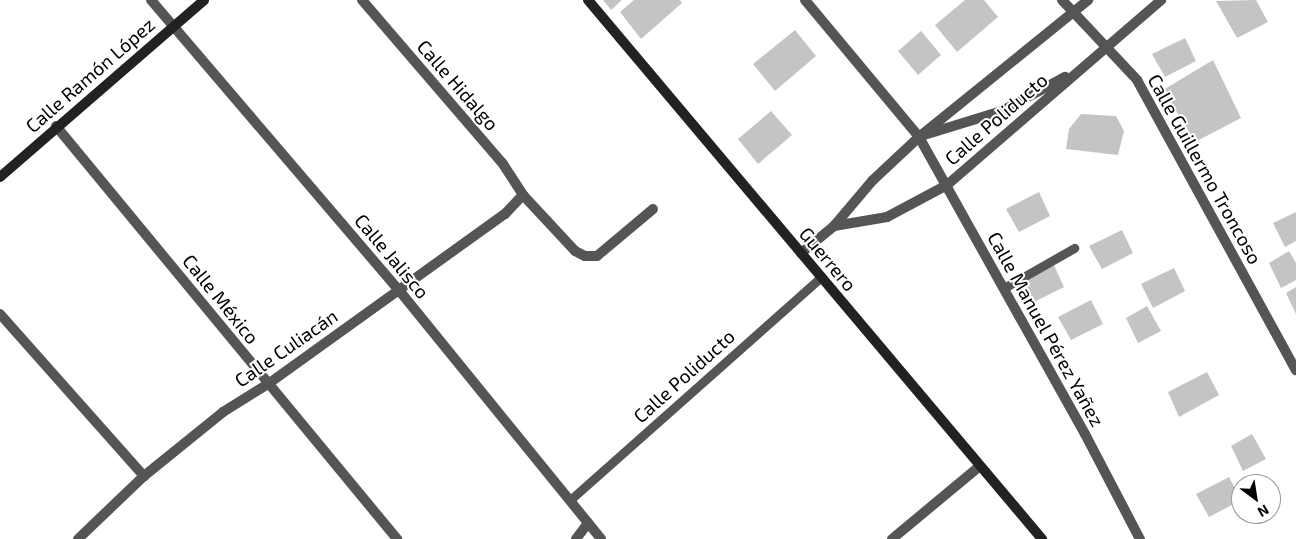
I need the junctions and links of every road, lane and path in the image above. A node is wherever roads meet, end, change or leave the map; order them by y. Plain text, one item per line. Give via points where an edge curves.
1 (151, 0) edge
2 (204, 0) edge
3 (362, 0) edge
4 (588, 0) edge
5 (805, 0) edge
6 (1062, 0) edge
7 (1088, 0) edge
8 (1161, 0) edge
9 (1073, 12) junction
10 (173, 26) junction
11 (1106, 46) junction
12 (1076, 72) junction
13 (56, 126) junction
14 (918, 137) junction
15 (0, 177) edge
16 (947, 185) junction
17 (523, 195) junction
18 (652, 209) dead end
19 (834, 226) junction
20 (1074, 248) dead end
21 (801, 253) junction
22 (821, 277) junction
23 (1004, 288) junction
24 (398, 289) junction
25 (0, 314) edge
26 (1296, 370) edge
27 (268, 384) junction
28 (980, 466) junction
29 (144, 476) junction
30 (570, 500) junction
31 (588, 523) junction
32 (78, 539) edge
33 (397, 539) edge
34 (576, 539) edge
35 (602, 539) edge
36 (892, 539) edge
37 (1042, 539) edge
38 (1140, 539) edge

1 - 10 street, Calle Jalisco
2 - 10 main road, Calle Ramón López
3 - 17 street, Calle Hidalgo via 503,164
4 - 21 main road, Guerrero
5 - 14 street, Calle Manuel Pérez Yañez
6 - 9 street, Calle Guillermo Troncoso
7 - 9 street, Calle Poliducto
8 - 11 street, Calle Poliducto
9 - 11 street, Calle Guillermo Troncoso
9 - 14 street, Calle Poliducto
10 - 13 main road, Calle Ramón López
10 - 24 street, Calle Jalisco
11 - 12 street, Calle Poliducto
11 - 26 street, Calle Guillermo Troncoso via 1137,80
12 - 14 street via 1002,110
12 - 16 street, Calle Poliducto
13 - 15 main road, Calle Ramón López
13 - 27 street, Calle México
14 - 16 street, Calle Manuel Pérez Yañez
14 - 19 street, Calle Poliducto via 872,181
16 - 19 street, Calle Poliducto via 887,217
16 - 23 street, Calle Manuel Pérez Yañez
17 - 18 street, Calle Hidalgo via 575,251 585,256 597,256
17 - 24 street, Calle Culiacán via 505,214
19 - 21 street, Calle Poliducto
20 - 23 lane
21 - 22 main road, Guerrero
22 - 28 main road, Guerrero
22 - 30 lane, Calle Poliducto
23 - 38 street, Calle Manuel Pérez Yañez
24 - 27 street, Calle Culiacán
24 - 30 street, Calle Jalisco
25 - 29 street
27 - 29 street, Calle Culiacán via 222,412
27 - 33 street, Calle México
28 - 36 street
28 - 37 main road, Guerrero
29 - 32 street, Calle Culiacán
30 - 31 street, Calle Jalisco
31 - 34 street
31 - 35 street, Calle Jalisco

